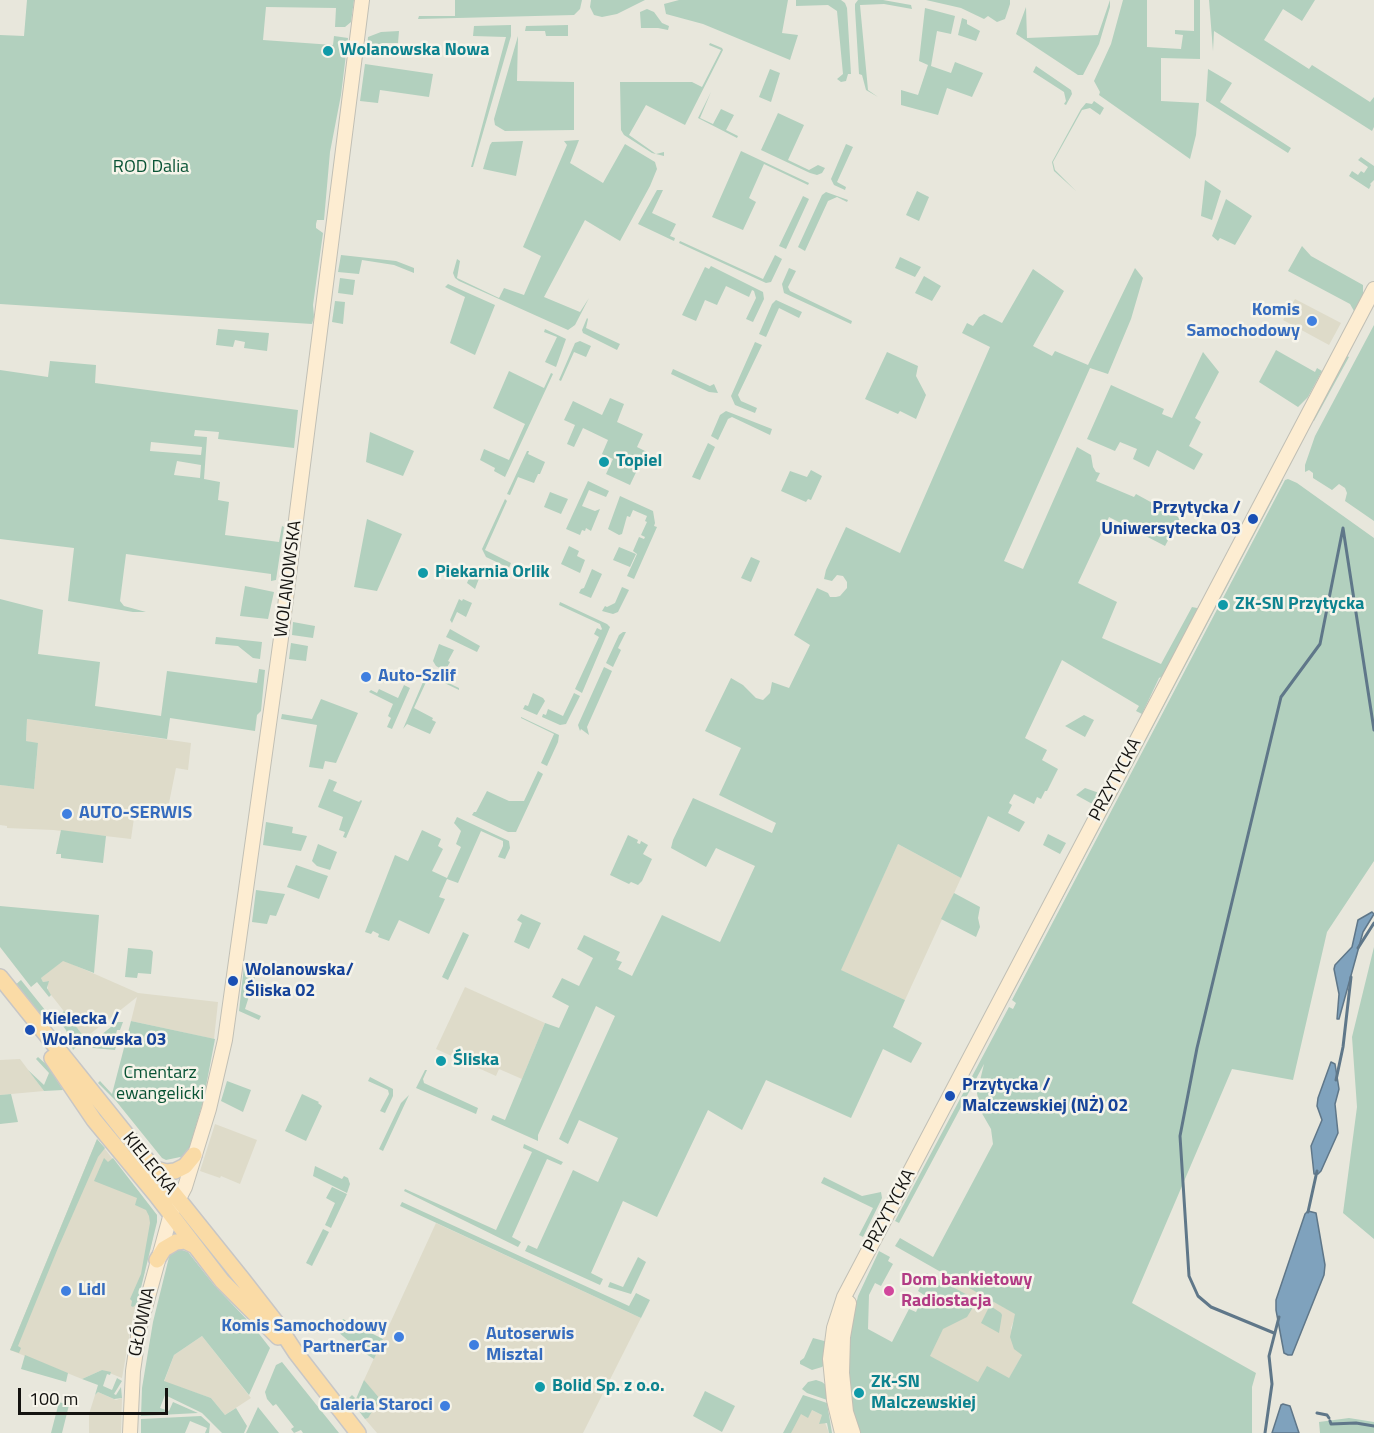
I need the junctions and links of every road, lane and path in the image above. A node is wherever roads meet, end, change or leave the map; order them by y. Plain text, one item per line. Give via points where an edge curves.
1 (362, 0) edge
2 (1374, 289) edge
3 (0, 977) edge
4 (0, 993) edge
5 (194, 1155) junction
6 (153, 1168) junction
7 (175, 1204) junction
8 (195, 1246) junction
9 (157, 1260) junction
10 (296, 1353) junction
11 (836, 1374) junction
12 (130, 1433) edge
13 (358, 1433) edge
14 (842, 1433) edge
15 (853, 1433) edge

1 - 5 street, WOLANOWSKA via 283,627 227,1023 216,1085
2 - 11 street, PRZYTYCKA via 857,1272 836,1318 831,1346
3 - 6 main road, KIELECKA
4 - 7 main road, KIELECKA via 60,1068 94,1120
5 - 6 main road via 175,1171
5 - 7 street, WOLANOWSKA via 185,1187
6 - 7 main road, KIELECKA
7 - 8 main road, KIELECKA
7 - 9 street, GŁÓWNA
7 - 10 main road, KIELECKA via 275,1321
8 - 9 main road via 176,1242 164,1249
8 - 10 main road, KIELECKA via 234,1294
9 - 12 street, GŁÓWNA via 135,1354
10 - 13 main road, KIELECKA
11 - 14 street via 836,1412
11 - 15 street

